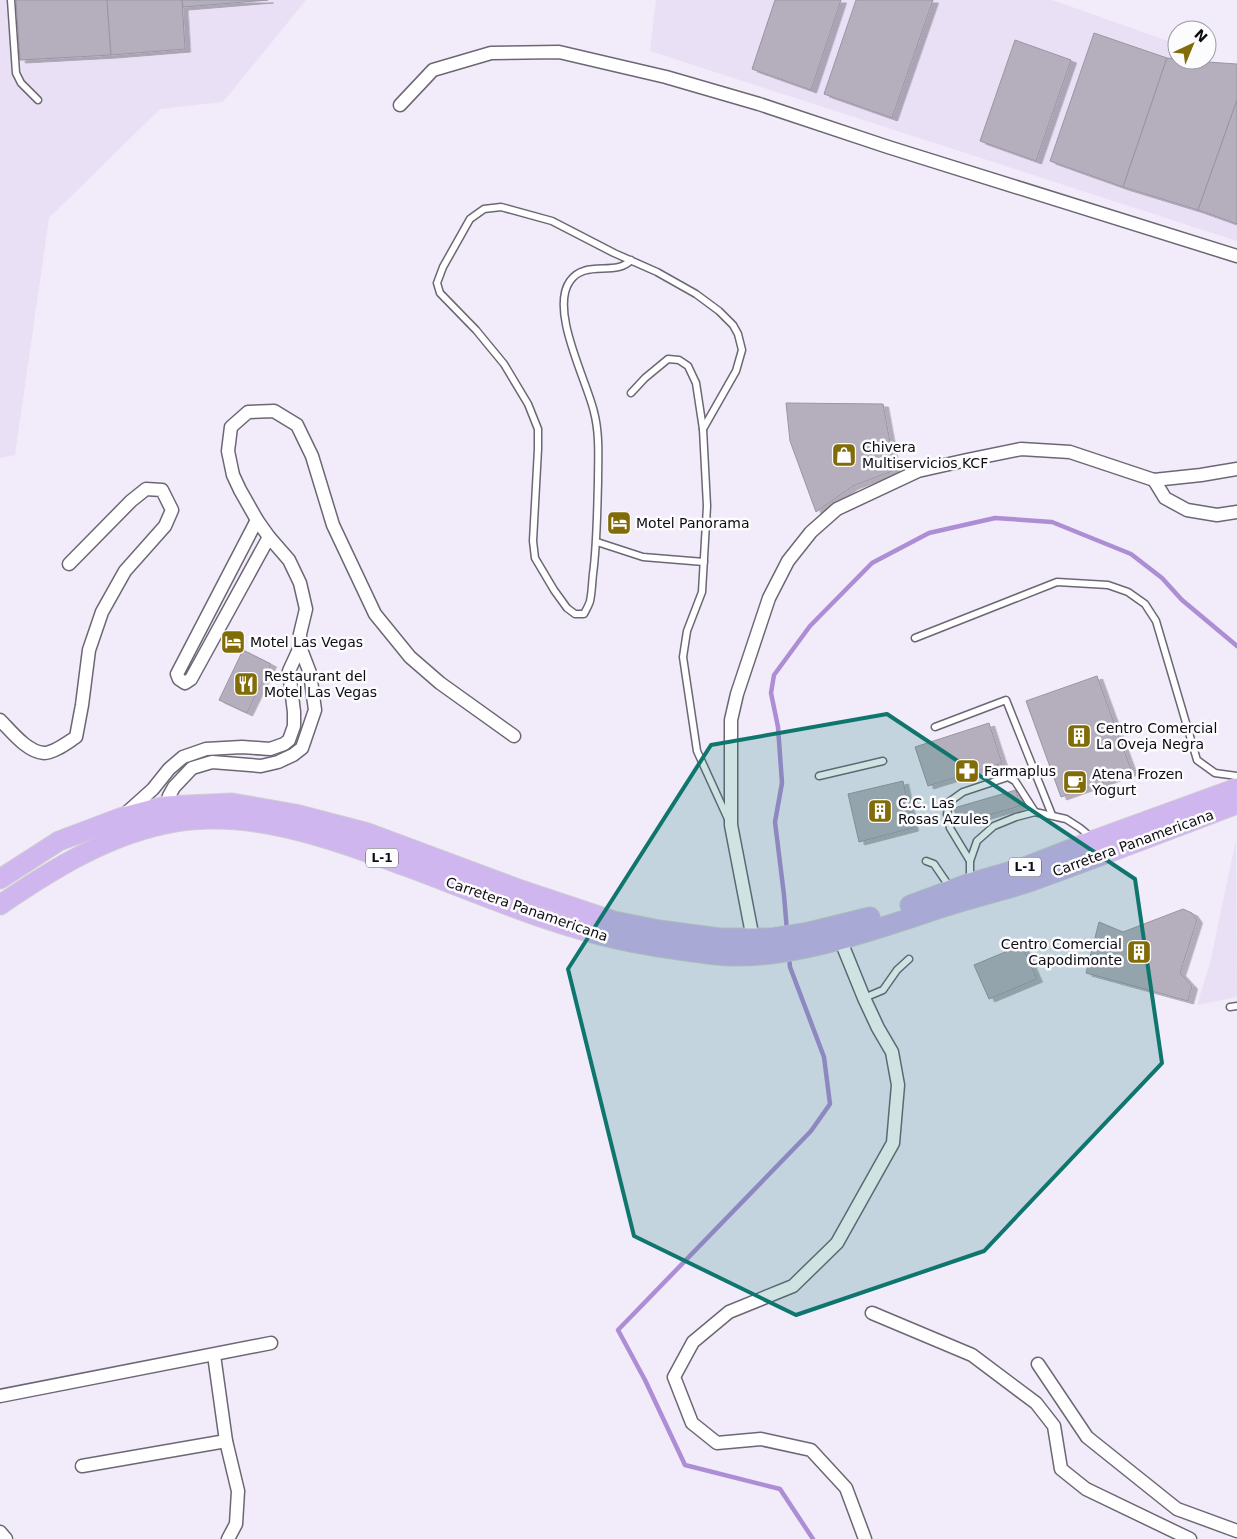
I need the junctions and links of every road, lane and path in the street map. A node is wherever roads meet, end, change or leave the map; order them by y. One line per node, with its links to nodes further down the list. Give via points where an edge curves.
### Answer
1 (11, 0): 2 (lane, via 16,73 20,83)
2 (38, 100)
3 (400, 105): 4 (street, via 433,70 491,53 559,52 666,77 759,104)
4 (1237, 256)
5 (631, 260): 7 (lane, via 696,294 719,311 738,334 742,350 736,371); 13 (lane, via 621,267 579,272 569,282 565,295 564,317 573,354 594,411 599,441); 13 (lane, via 552,221 501,207 484,209 470,219 437,282 440,293 504,364 528,404 538,429 535,558 554,590 575,614 584,614 590,602)
6 (631, 393): 7 (lane, via 660,364 668,359 679,360 688,366 696,383)
7 (703, 429): 14 (lane, via 707,506)
8 (1237, 469): 9 (street)
9 (1154, 480): 10 (street, via 1166,498 1187,510 1217,515); 30 (street, via 1070,452 1021,449 918,472 836,509 811,532 788,561 769,598 731,720)
10 (1237, 512)
11 (256, 520): 12 (street); 12 (street, via 177,674 179,679 184,682 191,679); 20 (street, via 233,475 228,451 231,427 248,412 274,411 296,425 312,456 334,525 375,614 410,656 440,683)
12 (269, 537): 17 (street, via 289,560 300,583 306,609)
13 (597, 542): 14 (lane, via 643,557)
14 (704, 562): 30 (lane, via 702,592 687,631 683,657 697,751)
15 (69, 564): 18 (street, via 146,489 162,490 172,510 165,526 125,571 102,612 91,642 76,737 45,753 30,748)
16 (915, 638): 23 (lane, via 1057,582 1108,585 1128,592 1146,604 1156,621 1198,760 1215,773)
17 (300, 648): 26 (street, via 310,673 315,710 302,748 278,762 261,766 212,762 192,768 174,787); 29 (street, via 289,671 294,712 290,740 270,749 206,749 183,757)
18 (0, 720)
19 (934, 727): 28 (lane, via 1006,700)
20 (514, 736)
21 (884, 761): 22 (lane)
22 (819, 776)
23 (1237, 776)
24 (1237, 788): 31 (main road, Carretera Panamericana / L-1)
25 (1237, 804): 31 (main road, Carretera Panamericana / L-1)
26 (166, 806): 29 (main road, Carretera Panamericana / L-1); 40 (main road, Carretera Panamericana / L-1, via 232,803 295,814 368,833 614,921)
27 (1035, 812): 28 (lane); 33 (lane, via 994,826 977,841); 33 (lane, via 1015,781 1008,777 963,792 949,802 950,828)
28 (1052, 815): 31 (lane, via 1066,819)
29 (120, 818): 34 (main road, Carretera Panamericana / L-1, via 59,841)
30 (731, 825): 40 (street)
31 (1101, 846): 36 (main road, Carretera Panamericana / L-1, via 1025,884)
32 (926, 861): 35 (lane, via 934,864)
33 (970, 861): 36 (lane)
34 (0, 878)
35 (952, 890): 36 (main road, Carretera Panamericana / L-1); 38 (main road, Carretera Panamericana / L-1)
36 (972, 890): 39 (main road, Carretera Panamericana / L-1, via 882,927)
37 (0, 905): 40 (main road, Carretera Panamericana / L-1, via 41,877 129,834 177,822 217,819 295,830 569,926 621,940 728,956 751,956)
38 (811, 939): 39 (main road, Carretera Panamericana / L-1); 40 (main road, Carretera Panamericana / L-1)
39 (840, 939): 42 (street)
40 (766, 943)
41 (909, 959): 42 (lane, via 883,990)
42 (864, 998): 56 (street, via 892,1052 898,1085 893,1143 837,1244 794,1286 729,1312 693,1342 674,1378 692,1423 718,1443 761,1439 812,1450 846,1488)
43 (1237, 1006): 44 (lane)
44 (1230, 1007)
45 (872, 1313): 57 (street, via 972,1355 1036,1402 1054,1426 1061,1469 1086,1489)
46 (271, 1343): 47 (street)
47 (214, 1355): 49 (street); 50 (street)
48 (1038, 1364): 52 (street, via 1087,1437 1177,1509)
49 (0, 1396)
50 (226, 1442): 51 (street); 55 (street, via 238,1491 236,1524)
51 (82, 1466)
52 (1237, 1531)
53 (0, 1532): 54 (street)
54 (6, 1539)
55 (228, 1539)
56 (865, 1539)
57 (1190, 1539)

